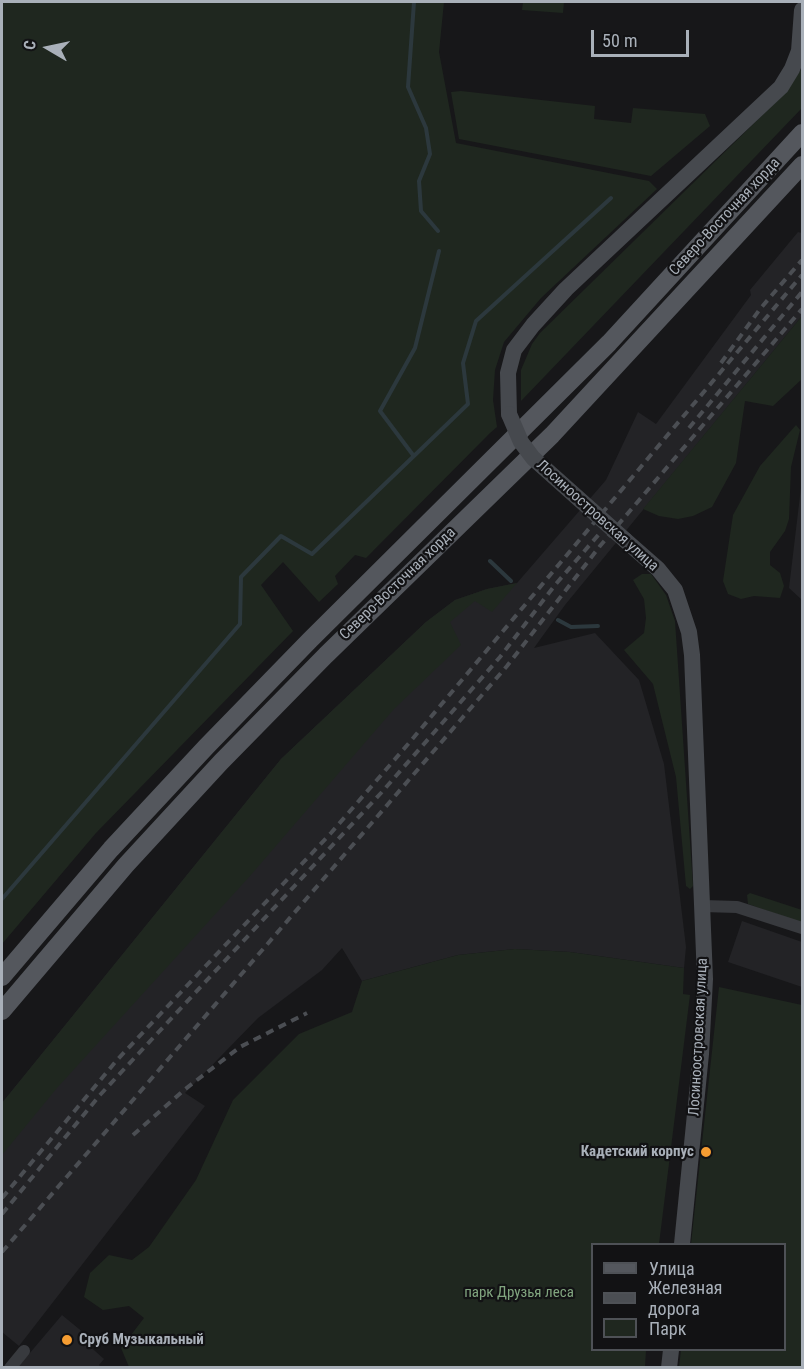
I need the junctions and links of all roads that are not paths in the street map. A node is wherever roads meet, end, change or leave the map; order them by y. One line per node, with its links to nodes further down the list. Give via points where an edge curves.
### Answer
1 (802, 10): 4 (street, Лосиноостровская улица, bridge, via 799,51 780,87 566,289 514,350 508,373 509,414 533,459 658,569 675,590 689,632)
2 (802, 132): 6 (main road, Северо-Восточная хорда, via 600,351 206,747 111,849)
3 (802, 165): 7 (main road, Северо-Восточная хорда, via 552,435 221,762 126,865)
4 (703, 906): 5 (street, via 737,907); 8 (street, Лосиноостровская улица, via 701,1054)
5 (802, 928)
6 (2, 977)
7 (2, 1011)
8 (681, 1243)
9 (24, 1351): 11 (street)
10 (671, 1351): 12 (street)
11 (10, 1368)
12 (669, 1368)

